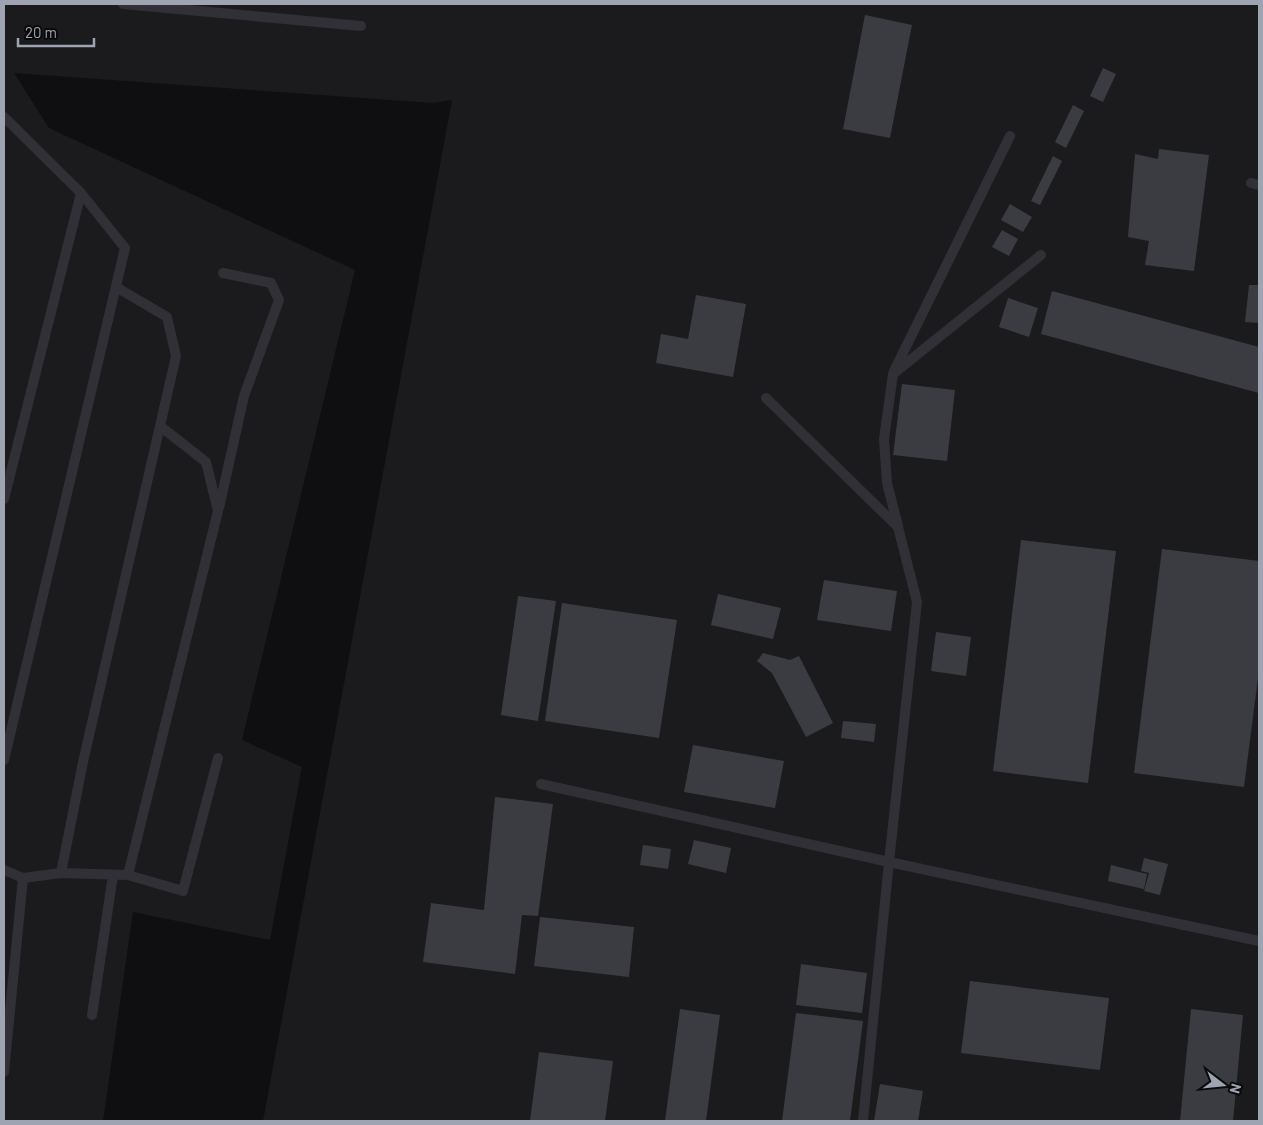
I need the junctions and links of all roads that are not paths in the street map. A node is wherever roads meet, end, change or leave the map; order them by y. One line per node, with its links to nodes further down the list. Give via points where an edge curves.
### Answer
1 (123, 4): 2 (lane)
2 (361, 26)
3 (4, 116): 5 (lane)
4 (1010, 136): 9 (lane)
5 (81, 193): 8 (lane, via 125,248); 12 (lane)
6 (1041, 255): 9 (lane)
7 (223, 273): 13 (lane, via 271,283 279,300 244,396)
8 (116, 287): 11 (lane, via 168,317 176,356); 16 (lane)
9 (893, 374): 14 (lane, via 884,440 887,483)
10 (766, 398): 14 (lane)
11 (160, 426): 13 (lane, via 206,462); 20 (lane, via 83,762)
12 (4, 499)
13 (218, 511): 22 (lane)
14 (898, 526): 18 (lane, via 917,602)
15 (218, 758): 22 (lane, via 183,891)
16 (4, 760)
17 (542, 784): 18 (lane)
18 (889, 862): 24 (lane); 27 (lane)
19 (4, 870): 23 (lane)
20 (61, 873): 21 (lane); 23 (lane)
21 (113, 875): 22 (lane); 25 (lane)
22 (128, 875)
23 (23, 878): 26 (lane)
24 (1259, 941)
25 (92, 1015)
26 (4, 1072)
27 (863, 1121)

